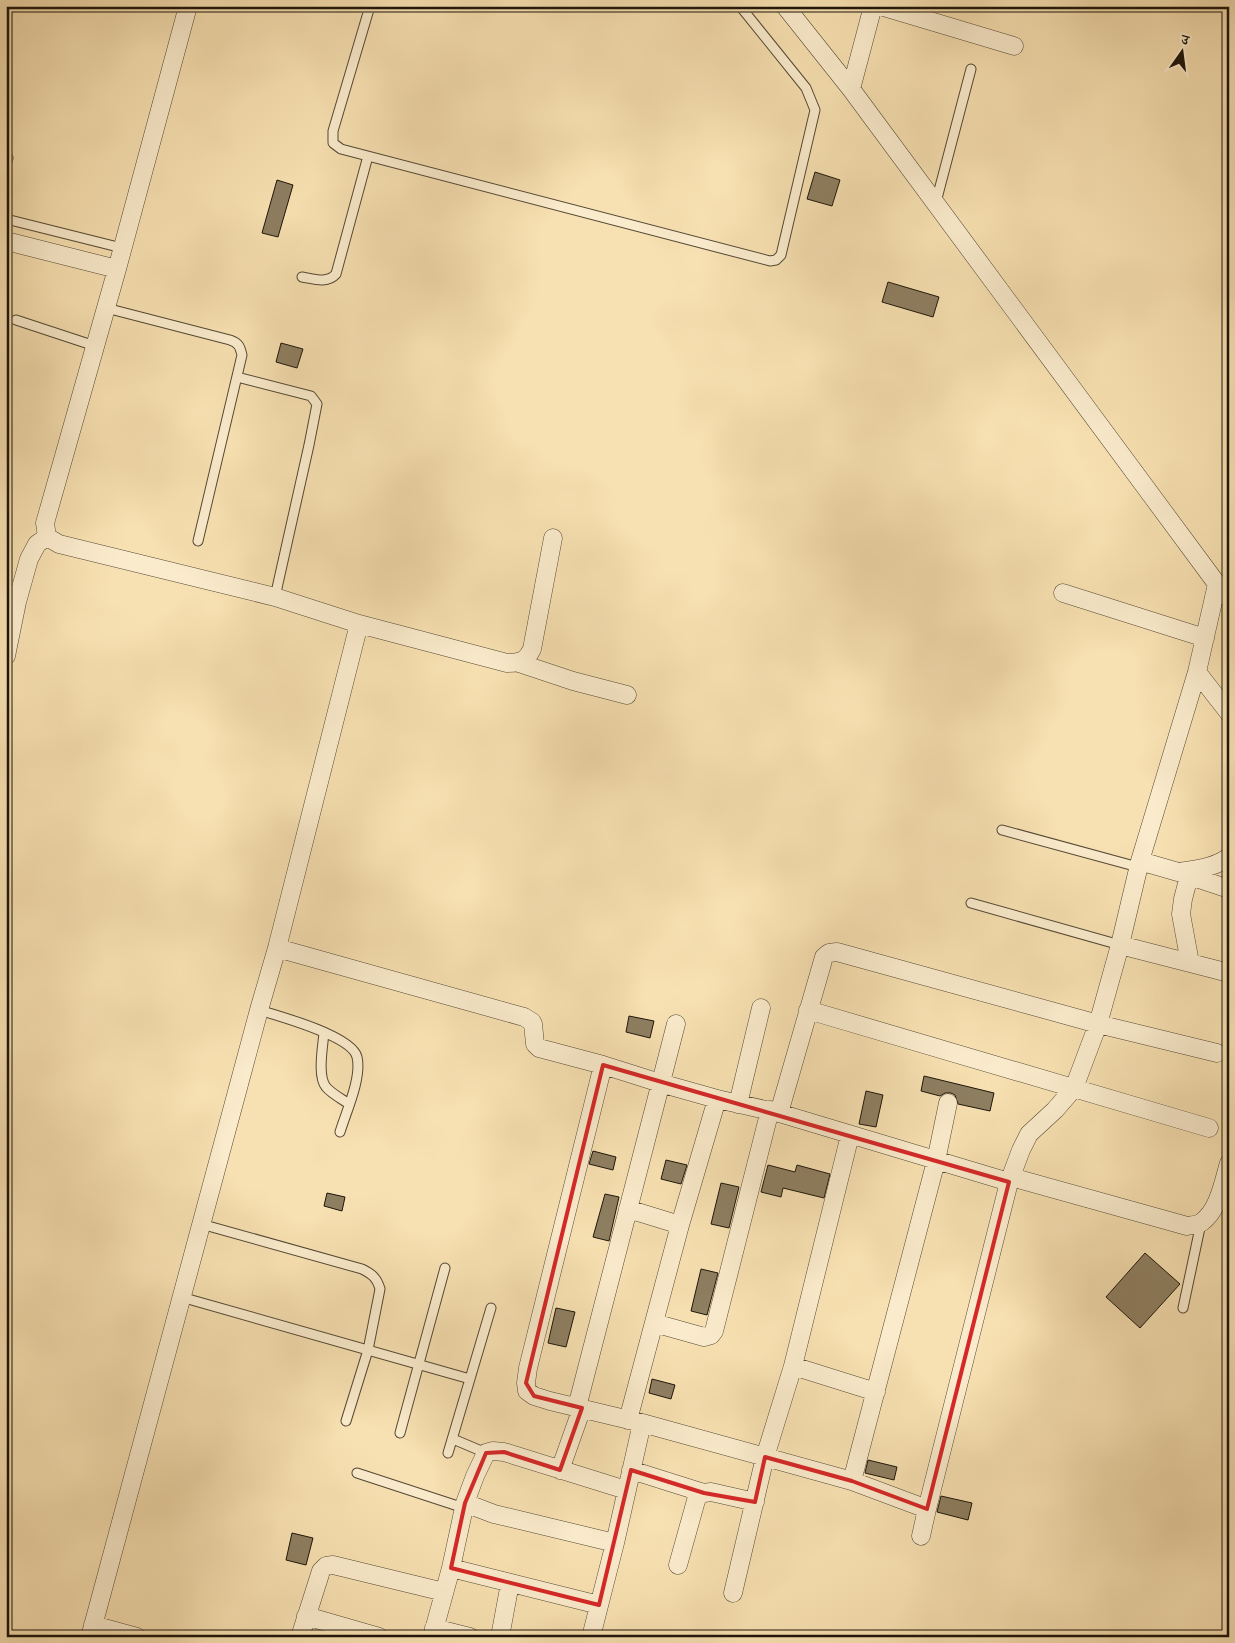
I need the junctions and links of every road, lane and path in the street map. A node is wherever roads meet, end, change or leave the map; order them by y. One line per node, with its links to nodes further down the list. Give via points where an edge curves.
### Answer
1 (188, 6): 16 (street)
2 (370, 6): 11 (lane, via 332,137 333,143 341,150)
3 (740, 6): 11 (lane, via 806,88 815,110 781,255 776,260 770,262)
4 (784, 6): 9 (street)
5 (873, 6): 9 (street)
6 (880, 6): 7 (street)
7 (1014, 46)
8 (971, 69): 13 (lane)
9 (851, 89): 13 (street)
10 (6, 153): 12 (lane)
11 (368, 156): 18 (lane, via 336,274 323,280)
12 (6, 165)
13 (936, 202): 26 (street)
14 (6, 219): 16 (lane)
15 (6, 241): 17 (street)
16 (122, 248): 17 (street)
17 (117, 268): 19 (street)
18 (302, 277)
19 (106, 308): 21 (street); 22 (lane, via 236,342 242,356)
20 (16, 320): 21 (lane)
21 (95, 346): 23 (street, via 45,523)
22 (237, 377): 25 (lane); 28 (lane, via 311,396 317,404)
23 (47, 537): 28 (street, via 59,544); 32 (street, via 37,544 28,559)
24 (553, 538): 33 (street, via 532,649)
25 (198, 541)
26 (1217, 584): 29 (street); 31 (street)
27 (1063, 593): 31 (street)
28 (275, 597): 30 (street)
29 (1229, 598)
30 (359, 624): 33 (street, via 507,664); 44 (street)
31 (1205, 638): 34 (street)
32 (6, 656)
33 (519, 663): 35 (street)
34 (1197, 672): 36 (street); 39 (street)
35 (627, 695)
36 (1229, 713)
37 (1002, 830): 39 (lane)
38 (1229, 857): 40 (street, via 1221,863)
39 (1139, 864): 40 (street); 43 (street)
40 (1184, 874): 41 (street); 45 (street, via 1181,914)
41 (1229, 889)
42 (971, 903): 43 (lane)
43 (1120, 945): 45 (street); 51 (street)
44 (277, 948): 48 (street); 54 (street, via 524,1017 533,1024 535,1044 539,1048)
45 (1190, 963): 46 (street)
46 (1229, 973)
47 (761, 1008): 60 (street)
48 (258, 1010): 52 (lane); 70 (street)
49 (808, 1010): 51 (street, via 824,957 837,952); 56 (street); 61 (street)
50 (676, 1024): 55 (street)
51 (1098, 1024): 53 (street); 56 (street)
52 (324, 1032): 59 (lane, via 321,1064 324,1085); 59 (lane, via 349,1045 357,1056 358,1073)
53 (1217, 1053)
54 (603, 1065): 55 (street); 82 (street, via 526,1383 527,1391 534,1396)
55 (660, 1083): 57 (street); 68 (street)
56 (1074, 1088): 62 (street); 67 (street, via 1029,1134)
57 (717, 1099): 60 (street); 71 (street)
58 (948, 1103): 65 (street)
59 (349, 1104): 63 (lane)
60 (738, 1104): 61 (street)
61 (774, 1112): 64 (street); 76 (street, via 714,1331 704,1337)
62 (1209, 1128)
63 (340, 1132)
64 (850, 1135): 65 (street); 79 (street)
65 (936, 1161): 67 (street); 81 (street)
66 (1229, 1163): 69 (street, via 1212,1212)
67 (1010, 1179): 69 (street, via 1187,1226); 98 (street)
68 (628, 1209): 71 (street); 82 (street)
69 (1201, 1223): 75 (lane)
70 (201, 1224): 73 (street); 77 (lane, via 371,1273 378,1280 380,1289)
71 (680, 1225): 76 (street)
72 (445, 1268): 78 (lane)
73 (181, 1297): 77 (lane); 108 (street)
74 (491, 1308): 80 (lane)
75 (1183, 1308)
76 (654, 1323): 84 (street)
77 (368, 1350): 78 (lane); 83 (lane)
78 (419, 1365): 80 (lane); 85 (lane)
79 (793, 1366): 81 (street); 89 (street)
80 (470, 1379): 86 (lane)
81 (876, 1392): 93 (street)
82 (580, 1407): 84 (street); 90 (street)
83 (346, 1421)
84 (635, 1422): 89 (street); 91 (street)
85 (400, 1433)
86 (453, 1438): 87 (lane); 88 (lane)
87 (448, 1453)
88 (486, 1453): 90 (street, via 504,1452); 97 (street)
89 (765, 1457): 93 (street); 96 (street)
90 (560, 1470): 94 (street)
91 (631, 1470): 94 (street); 95 (street)
92 (357, 1473): 97 (lane)
93 (852, 1482): 98 (street)
94 (626, 1490): 100 (street)
95 (704, 1492): 96 (street); 101 (street, via 698,1497)
96 (755, 1502): 105 (street)
97 (464, 1506): 100 (street); 102 (street)
98 (927, 1509): 99 (street)
99 (921, 1536)
100 (615, 1543): 106 (street)
101 (678, 1565)
102 (451, 1568): 103 (street); 104 (street)
103 (510, 1583): 106 (street); 114 (street)
104 (444, 1592): 107 (street, via 333,1564 321,1571); 109 (street)
105 (733, 1593)
106 (599, 1605): 115 (street)
107 (306, 1616): 111 (street); 112 (street)
108 (92, 1631): 110 (street)
109 (433, 1632): 113 (street)
110 (137, 1637)
111 (300, 1637)
112 (379, 1637)
113 (470, 1637)
114 (500, 1637)
115 (591, 1637)

